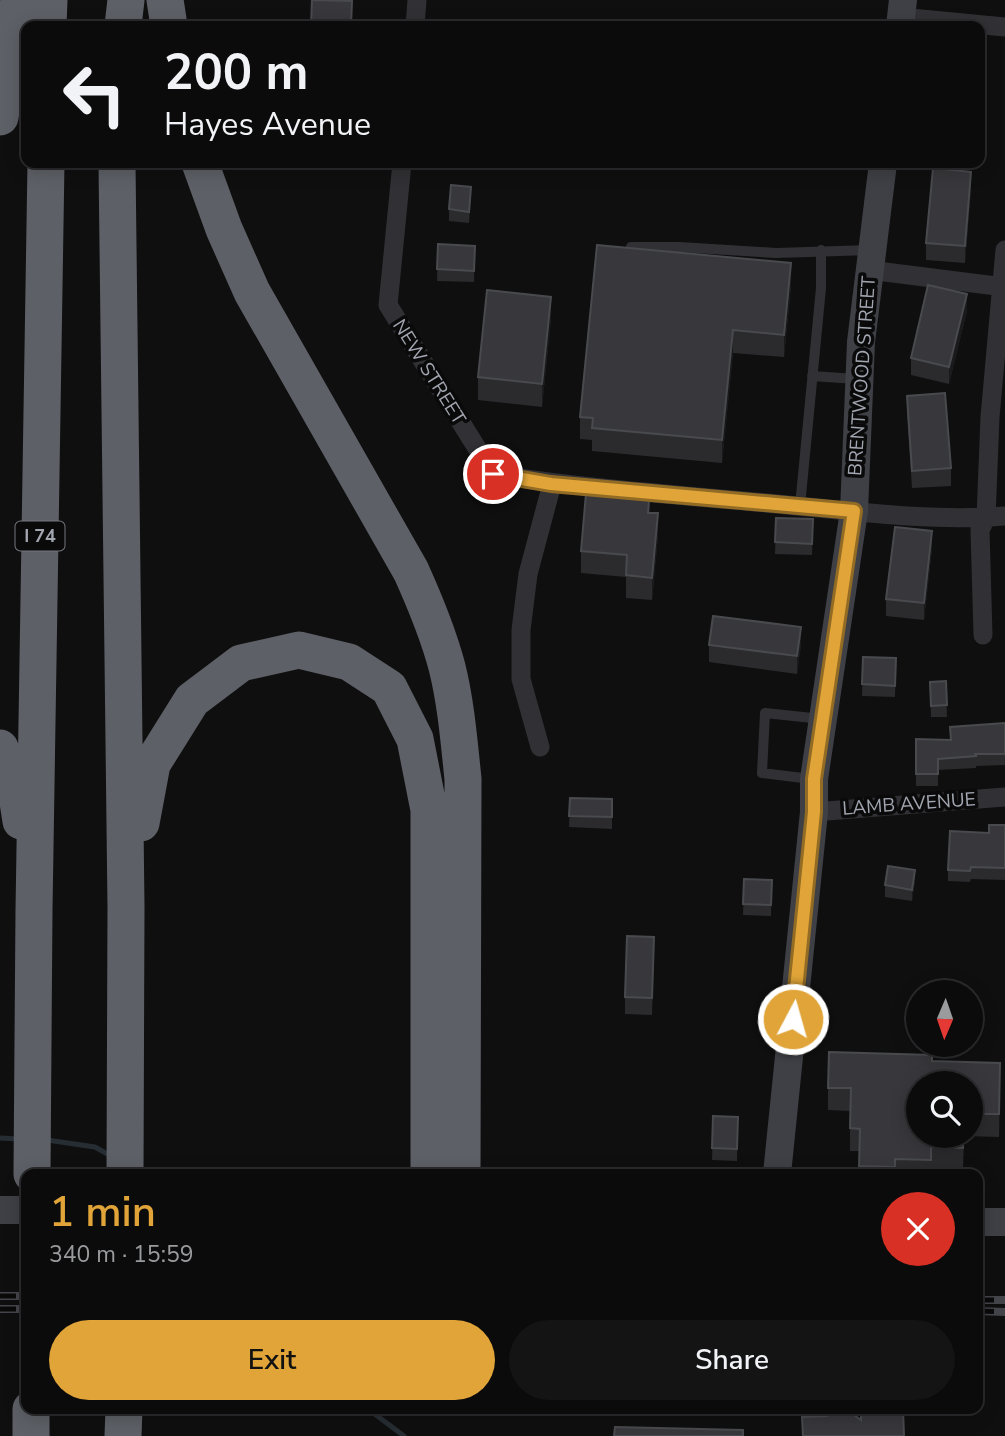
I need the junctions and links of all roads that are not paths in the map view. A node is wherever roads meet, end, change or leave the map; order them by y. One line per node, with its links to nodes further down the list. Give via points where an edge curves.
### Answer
1 (19, 0): 14 (highway)
2 (49, 0): 7 (highway)
3 (126, 0): 8 (highway)
4 (165, 0): 9 (highway)
5 (417, 0): 10 (street)
6 (902, 14): 11 (street)
7 (48, 21)
8 (124, 21)
9 (168, 21)
10 (415, 21)
11 (957, 21)
12 (985, 24): 13 (street)
13 (1005, 27)
14 (0, 117)
15 (46, 168): 39 (highway, I 74)
16 (117, 168): 38 (highway)
17 (202, 168): 43 (highway, via 252,292 411,571 447,668 463,779)
18 (401, 168): 27 (street, NEW STREET, via 388,305 493,474)
19 (882, 168): 23 (main road, BRENTWOOD STREET)
20 (821, 250): 22 (lane, via 776,253 631,247); 23 (lane); 25 (lane)
21 (1005, 250): 24 (street)
22 (629, 260)
23 (870, 260): 24 (street); 26 (main road, BRENTWOOD STREET)
24 (1004, 287): 30 (street, via 990,417)
25 (812, 376): 26 (lane); 28 (lane)
26 (860, 379): 29 (main road, BRENTWOOD STREET)
27 (551, 484): 28 (street, NEW STREET); 33 (street, via 528,574 521,631 521,679)
28 (800, 506): 29 (street, NEW STREET)
29 (854, 511): 30 (street, NEW STREET); 32 (main road, BRENTWOOD STREET)
30 (996, 517): 31 (street, via 980,530)
31 (983, 635)
32 (823, 719): 35 (main road, BRENTWOOD STREET); 35 (lane, via 765,713 762,773)
33 (540, 747)
34 (0, 748): 39 (highway, via 15,783)
35 (814, 779): 37 (main road, BRENTWOOD STREET)
36 (1005, 797): 37 (street, LAMB AVENUE)
37 (814, 812): 44 (main road, BRENTWOOD STREET)
38 (126, 907): 41 (highway); 42 (highway, via 152,764 192,700 241,663 299,650 349,662 388,688 415,739 429,810)
39 (34, 910): 40 (highway, I 74)
40 (33, 1169)
41 (125, 1169)
42 (429, 1169)
43 (462, 1169)
44 (778, 1169)
45 (0, 1210): 46 (main road)
46 (21, 1210)
47 (983, 1222): 48 (main road)
48 (1005, 1222)
49 (31, 1414): 51 (highway)
50 (124, 1414): 52 (highway)
51 (31, 1436)
52 (123, 1436)

